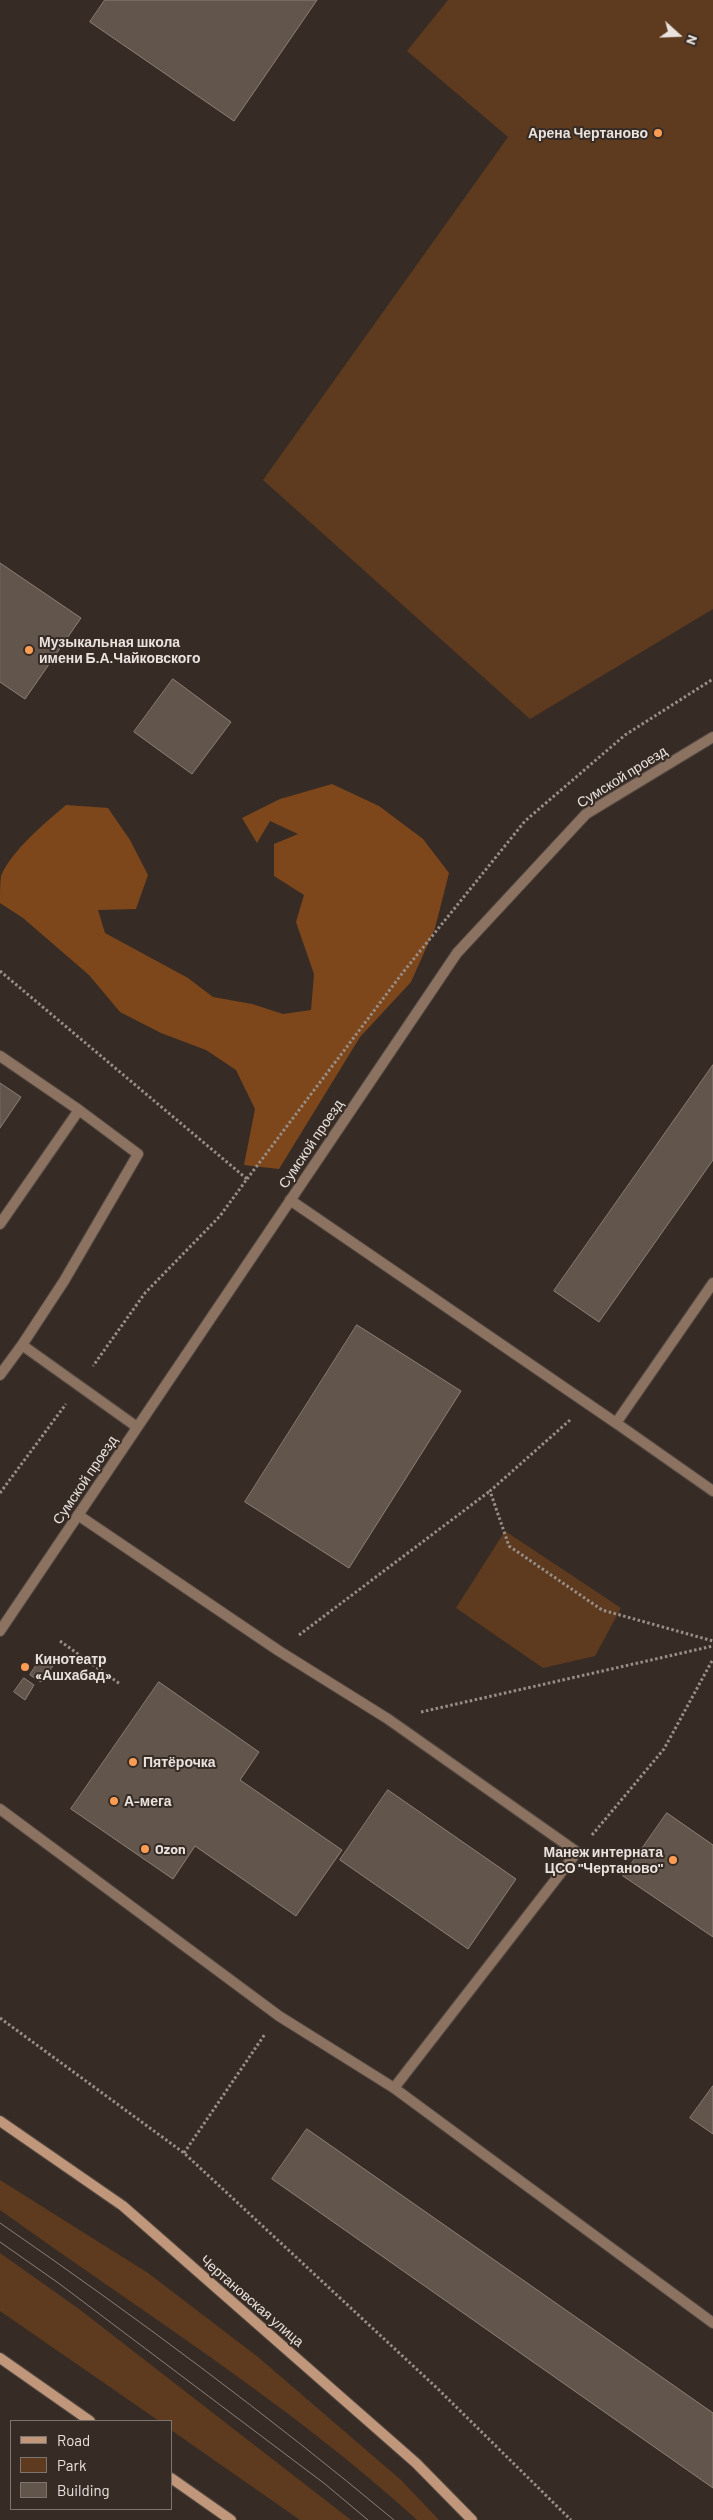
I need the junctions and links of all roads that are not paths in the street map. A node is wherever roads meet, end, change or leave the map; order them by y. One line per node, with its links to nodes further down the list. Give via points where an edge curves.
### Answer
1 (713, 737): 4 (street, Сумской проезд, via 586,814 458,953)
2 (0, 1056): 3 (street)
3 (79, 1110): 5 (street); 7 (street, via 138,1154 64,1281)
4 (290, 1200): 9 (street); 10 (street, Сумской проезд)
5 (0, 1224)
6 (713, 1284): 9 (street)
7 (22, 1345): 8 (street); 10 (street)
8 (0, 1374)
9 (616, 1423): 11 (street)
10 (137, 1427): 12 (street, Сумской проезд)
11 (713, 1490)
12 (78, 1515): 13 (street, Сумской проезд); 15 (street, via 279,1651 388,1719 577,1852)
13 (0, 1631)
14 (0, 1809): 15 (street, via 279,2016)
15 (394, 2088): 17 (street)
16 (0, 2121): 22 (main road, Чертановская улица, via 123,2206 416,2463)
17 (713, 2323)
18 (0, 2358): 19 (main road)
19 (89, 2420)
20 (172, 2479): 21 (main road)
21 (231, 2520)
22 (472, 2520)

